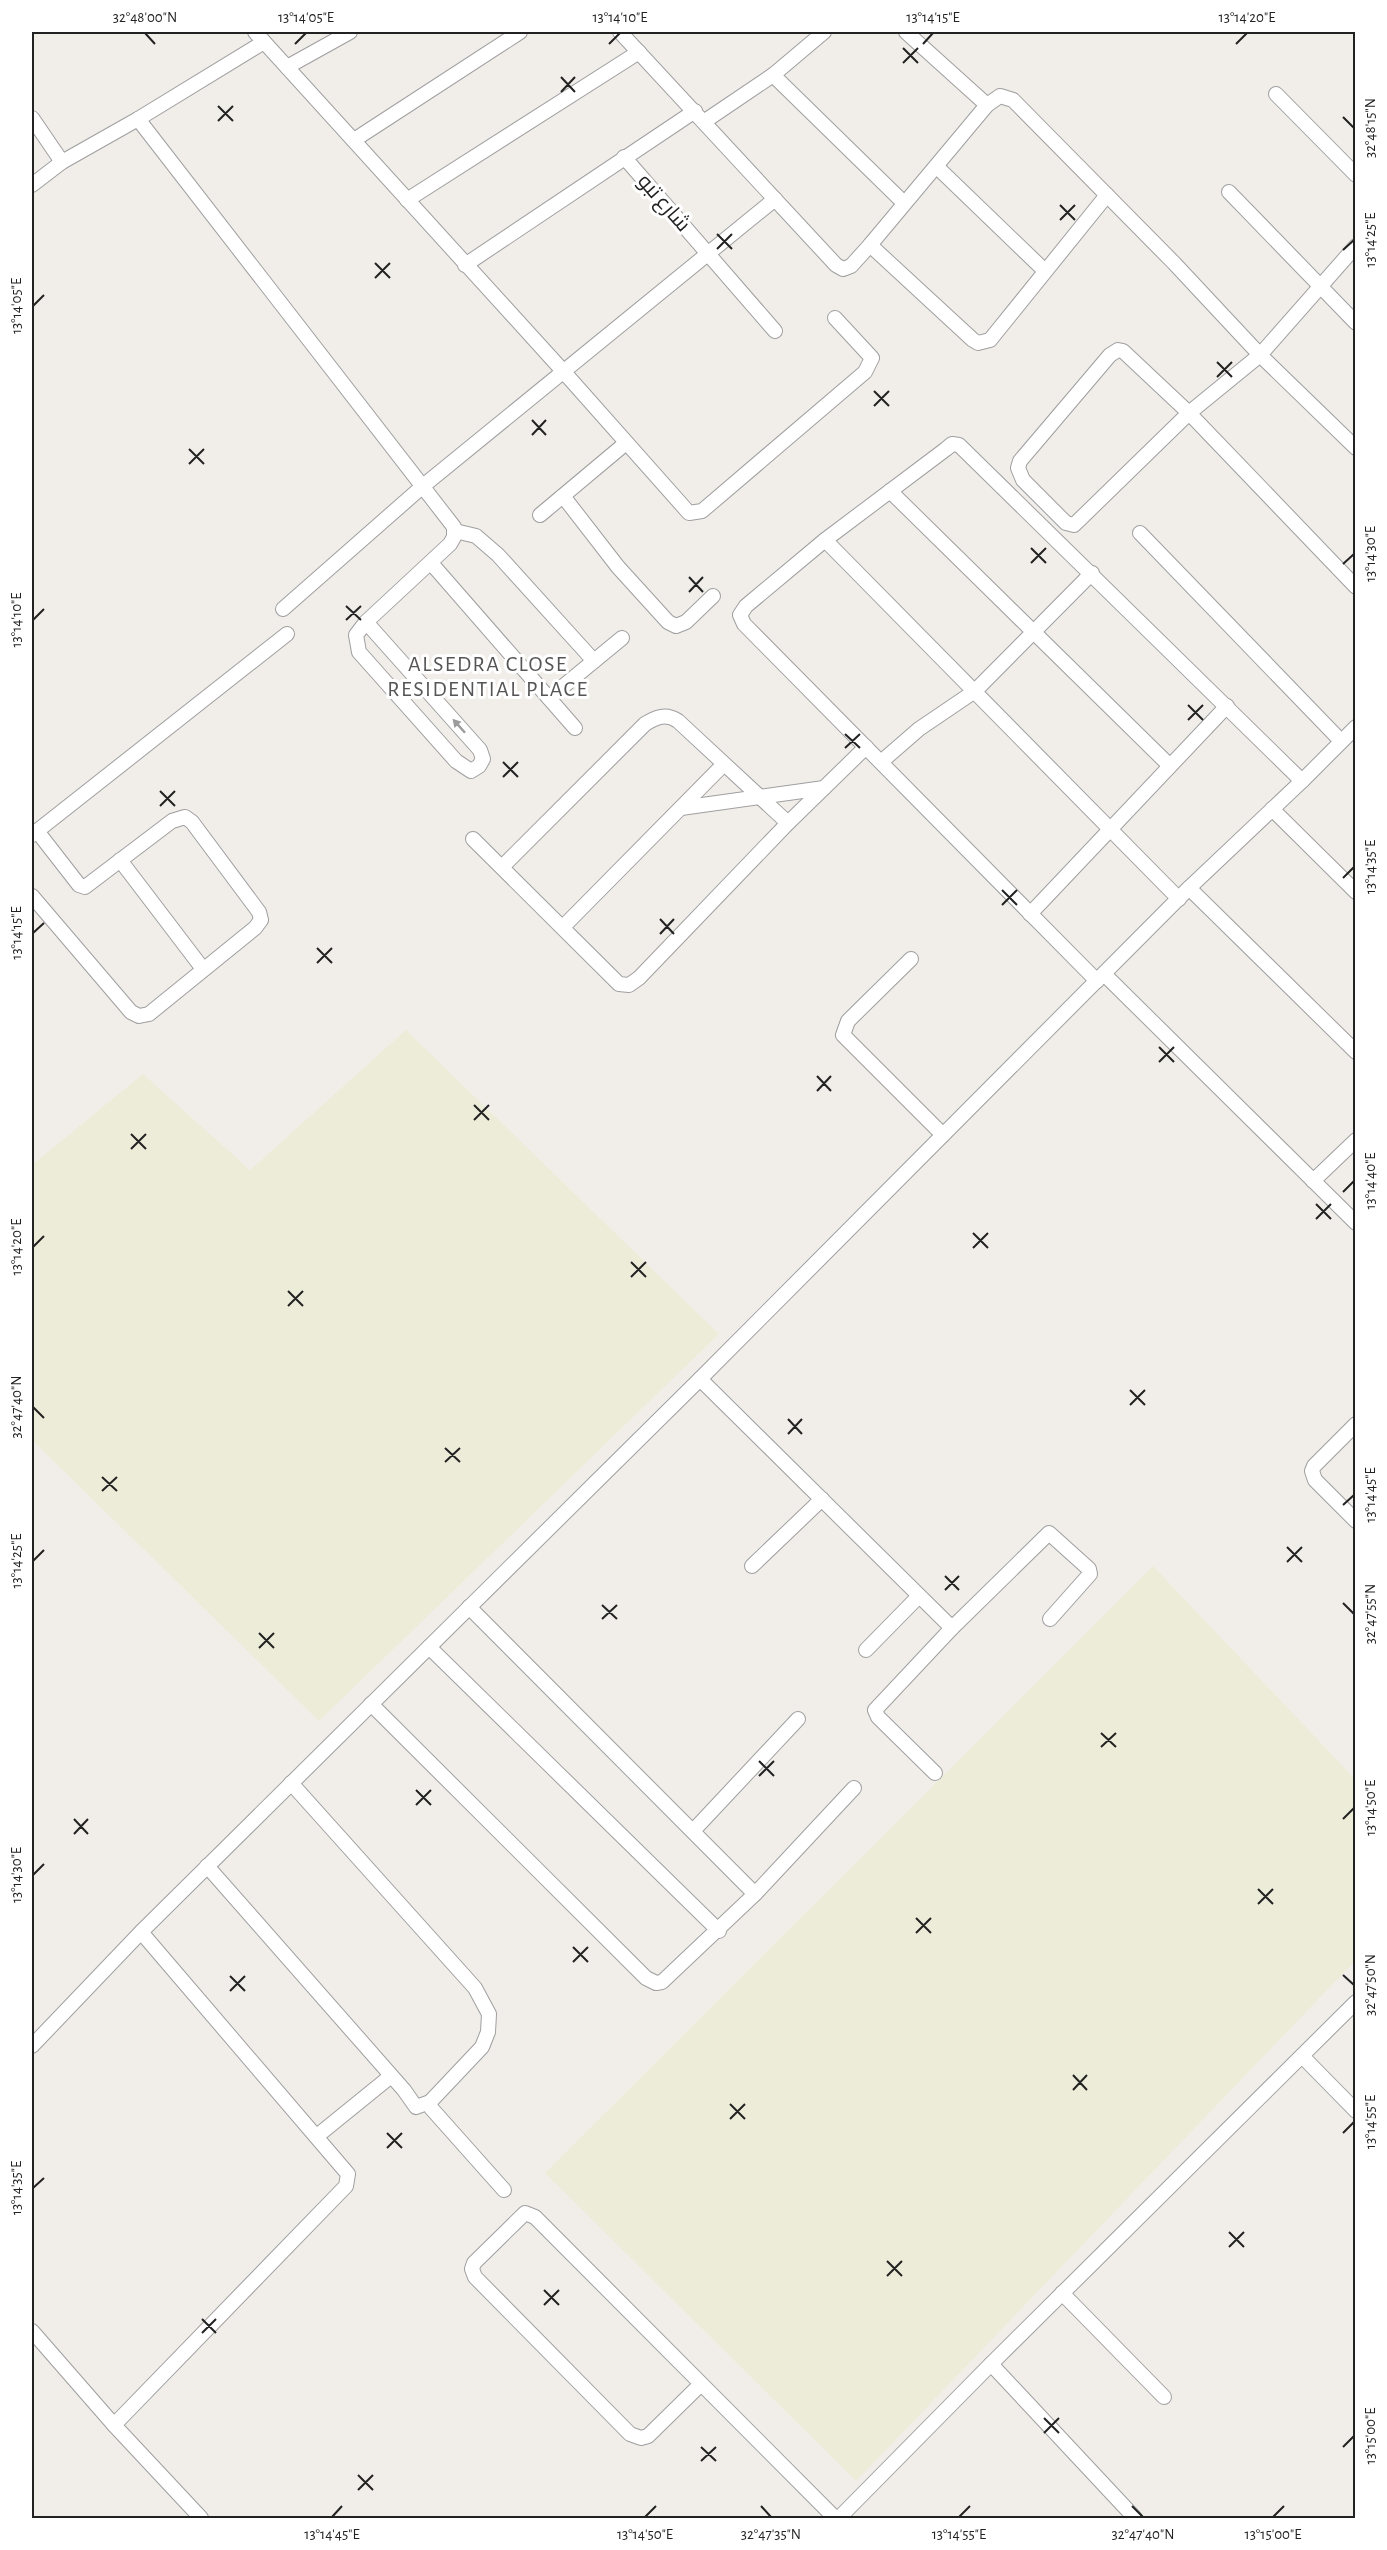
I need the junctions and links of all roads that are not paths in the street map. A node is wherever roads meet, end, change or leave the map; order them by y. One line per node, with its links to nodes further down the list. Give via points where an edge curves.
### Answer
1 (350, 32): 8 (street)
2 (520, 32): 15 (street)
3 (620, 32): 7 (street)
4 (824, 32): 9 (street)
5 (906, 32): 11 (street)
6 (260, 37): 8 (street); 14 (street)
7 (639, 52): 12 (street); 24 (street)
8 (288, 67): 15 (street)
9 (773, 75): 12 (street); 25 (street)
10 (1276, 94): 19 (street)
11 (987, 105): 18 (street); 22 (street, via 1000,96 1013,100)
12 (700, 116): 16 (street); 23 (street)
13 (32, 118): 17 (street)
14 (138, 119): 17 (street); 40 (street)
15 (354, 140): 24 (street)
16 (624, 157): 28 (street, شارع تبو); 29 (street)
17 (62, 162): 20 (street)
18 (937, 167): 25 (street); 30 (street)
19 (1356, 175)
20 (32, 185)
21 (1229, 192): 31 (street)
22 (1107, 195): 30 (street); 35 (street)
23 (775, 199): 26 (street, via 843,269 851,266); 28 (street)
24 (407, 200): 29 (street)
25 (904, 203): 26 (street)
26 (870, 245): 30 (street, via 978,343 990,340)
27 (1356, 246): 31 (street)
28 (707, 252): 34 (street, شارع تبو); 36 (street)
29 (465, 265): 36 (street)
30 (1045, 271)
31 (1319, 287): 33 (street); 35 (street)
32 (835, 318): 38 (street, via 872,358 871,364 702,511 695,514 684,510)
33 (1356, 323)
34 (775, 331)
35 (1260, 355): 37 (street); 39 (street)
36 (563, 371): 38 (street); 40 (street)
37 (1190, 412): 37 (street, via 1074,525 1066,524 1019,475 1020,461 1113,351 1123,351); 49 (street)
38 (626, 443): 42 (street)
39 (1356, 448)
40 (423, 486): 44 (street); 51 (street)
41 (890, 491): 46 (street); 48 (street, via 952,444 959,445); 53 (street)
42 (563, 496): 43 (street); 50 (street, via 618,567 668,622 676,626 687,622)
43 (540, 516)
44 (455, 531): 47 (street, via 450,544); 56 (street, via 476,536 498,555)
45 (1140, 533): 62 (street)
46 (825, 540): 57 (street); 63 (street, via 740,615 744,624)
47 (430, 563): 52 (street); 58 (street)
48 (1092, 573): 53 (street); 59 (street)
49 (1356, 587)
50 (713, 596)
51 (283, 609)
52 (366, 622): 52 (street, one-way to 52, via 356,635 359,652 456,761 471,771 479,766 483,759 480,750)
53 (1035, 631): 57 (street); 66 (street)
54 (287, 634): 74 (street)
55 (622, 638): 56 (street)
56 (594, 661): 58 (street)
57 (975, 691): 64 (street); 73 (street)
58 (549, 698): 61 (street)
59 (1227, 706): 66 (street); 67 (street)
60 (1356, 727): 62 (street)
61 (575, 728)
62 (1341, 741): 67 (street)
63 (866, 747): 64 (street); 68 (street)
64 (881, 762): 81 (street)
65 (723, 765): 69 (street); 70 (street); 77 (street, via 673,718 653,719)
66 (1169, 765): 73 (street)
67 (1302, 781): 71 (street)
68 (824, 788): 69 (street); 72 (street)
69 (759, 797): 70 (street); 72 (street)
70 (681, 808): 82 (street)
71 (1272, 809): 78 (street); 79 (street)
72 (788, 823): 82 (street, via 629,985 619,984)
73 (1110, 827): 79 (street); 81 (street)
74 (34, 833): 76 (street, via 80,886 87,886)
75 (473, 839): 77 (street)
76 (120, 860): 84 (street); 84 (street, via 172,821 182,817 192,822 261,920)
77 (502, 867): 82 (street)
78 (1356, 892)
79 (1184, 894): 85 (street); 86 (street)
80 (32, 896): 84 (street, via 135,1015 149,1014)
81 (1030, 914): 85 (street)
82 (563, 927)
83 (911, 959): 87 (street, via 848,1021 843,1035)
84 (203, 969)
85 (1100, 978): 87 (street); 89 (street)
86 (1356, 1052)
87 (943, 1135): 91 (street)
88 (1356, 1140): 89 (street)
89 (1312, 1182): 90 (street)
90 (1356, 1223)
91 (700, 1379): 93 (street); 97 (street)
92 (1356, 1424): 94 (street, via 1312,1471 1315,1480)
93 (822, 1499): 95 (street); 96 (street)
94 (1356, 1521)
95 (752, 1566)
96 (919, 1596): 99 (street); 101 (street)
97 (470, 1607): 100 (street); 107 (street)
98 (1050, 1619): 99 (street, via 1090,1572 1049,1533)
99 (952, 1628): 104 (street, via 875,1710)
100 (429, 1647): 102 (street); 110 (street)
101 (866, 1650)
102 (371, 1704): 105 (street); 110 (street, via 646,1978 662,1982)
103 (798, 1719): 107 (street)
104 (935, 1773)
105 (291, 1783): 108 (street); 116 (street, via 475,1988 489,2014 482,2047)
106 (854, 1788): 109 (street)
107 (693, 1831): 109 (street)
108 (207, 1866): 111 (street); 115 (street)
109 (755, 1894): 110 (street)
110 (718, 1931)
111 (141, 1932): 113 (street); 118 (street)
112 (1356, 2002): 114 (street)
113 (32, 2046)
114 (1302, 2056): 117 (street); 120 (street)
115 (392, 2076): 116 (street, via 416,2107); 118 (street)
116 (430, 2102): 119 (street, via 431,2108)
117 (1356, 2111)
118 (316, 2136): 125 (street, via 348,2174 346,2186)
119 (504, 2190)
120 (1062, 2294): 122 (street); 124 (street)
121 (32, 2331): 125 (street)
122 (991, 2364): 127 (street); 128 (street)
123 (700, 2385): 123 (street, via 530,2213 525,2213 474,2263 475,2277 630,2434 648,2436); 127 (street)
124 (1164, 2397)
125 (114, 2425): 126 (street)
126 (201, 2518)
127 (837, 2518)
128 (1135, 2518)

